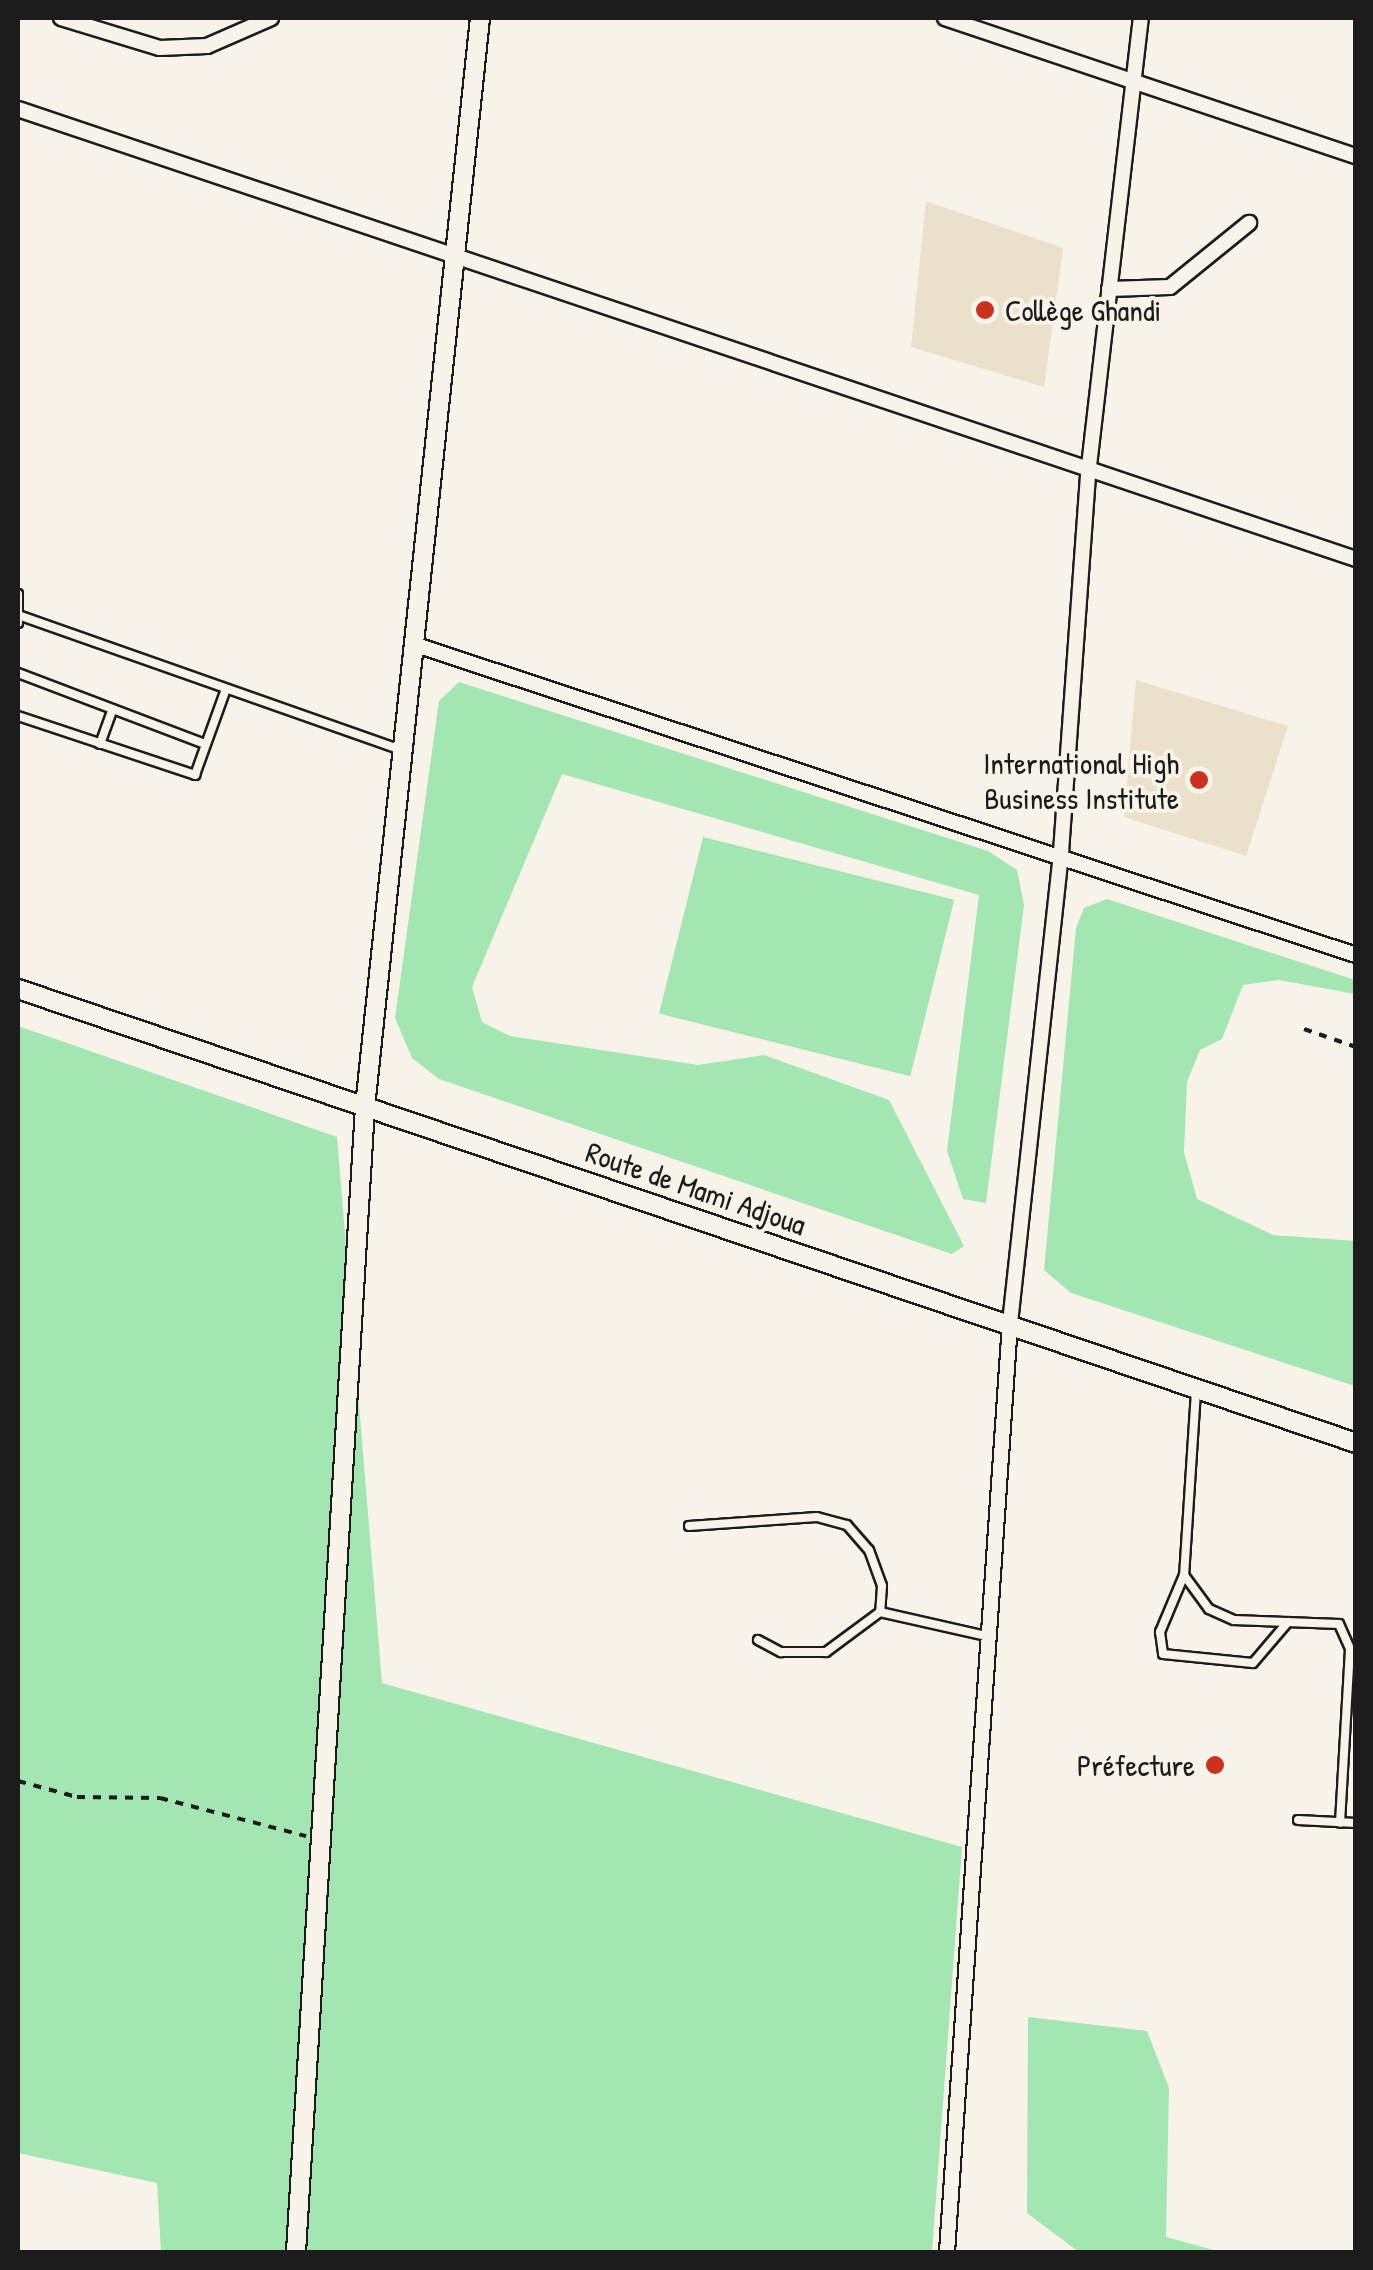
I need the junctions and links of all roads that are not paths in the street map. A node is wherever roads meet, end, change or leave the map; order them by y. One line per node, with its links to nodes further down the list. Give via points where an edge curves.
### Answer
1 (62, 18): 2 (street, via 160,48 207,46)
2 (271, 18)
3 (480, 18): 10 (street)
4 (945, 18): 6 (street)
5 (1142, 18): 6 (street)
6 (1132, 83): 8 (street); 11 (street)
7 (18, 110): 10 (street)
8 (1356, 156)
9 (1249, 223): 11 (street, via 1170,287)
10 (454, 258): 12 (street); 16 (street)
11 (1109, 289): 12 (street)
12 (1089, 466): 13 (street); 24 (street)
13 (1356, 558)
14 (18, 594): 15 (lane)
15 (20, 620): 18 (lane)
16 (413, 644): 23 (street); 24 (street)
17 (18, 673): 19 (lane)
18 (226, 689): 22 (lane); 23 (lane)
19 (114, 710): 21 (lane); 22 (lane)
20 (18, 716): 21 (lane)
21 (100, 744): 22 (lane, via 195,775)
22 (205, 744)
23 (399, 749): 27 (street)
24 (1061, 852): 25 (street); 28 (street)
25 (1356, 955)
26 (18, 989): 27 (street, Route de Mami Adjoua)
27 (365, 1106): 28 (street, Route de Mami Adjoua); 43 (street)
28 (1010, 1322): 29 (street, Route de Mami Adjoua); 35 (street)
29 (1196, 1389): 30 (street, Route de Mami Adjoua); 32 (lane)
30 (1356, 1443)
31 (689, 1526): 33 (lane, via 817,1517 847,1525 876,1568)
32 (1184, 1575): 34 (lane, via 1209,1609); 34 (lane, via 1160,1632 1164,1654 1253,1664)
33 (880, 1612): 35 (lane); 36 (lane, via 826,1652 781,1652)
34 (1288, 1622): 37 (lane, via 1339,1624)
35 (990, 1638): 44 (street)
36 (758, 1640)
37 (1352, 1681): 38 (lane)
38 (1345, 1746): 39 (lane); 41 (lane)
39 (1356, 1746)
40 (1298, 1820): 41 (lane)
41 (1340, 1823): 42 (lane)
42 (1356, 1824)
43 (296, 2252)
44 (947, 2252)

